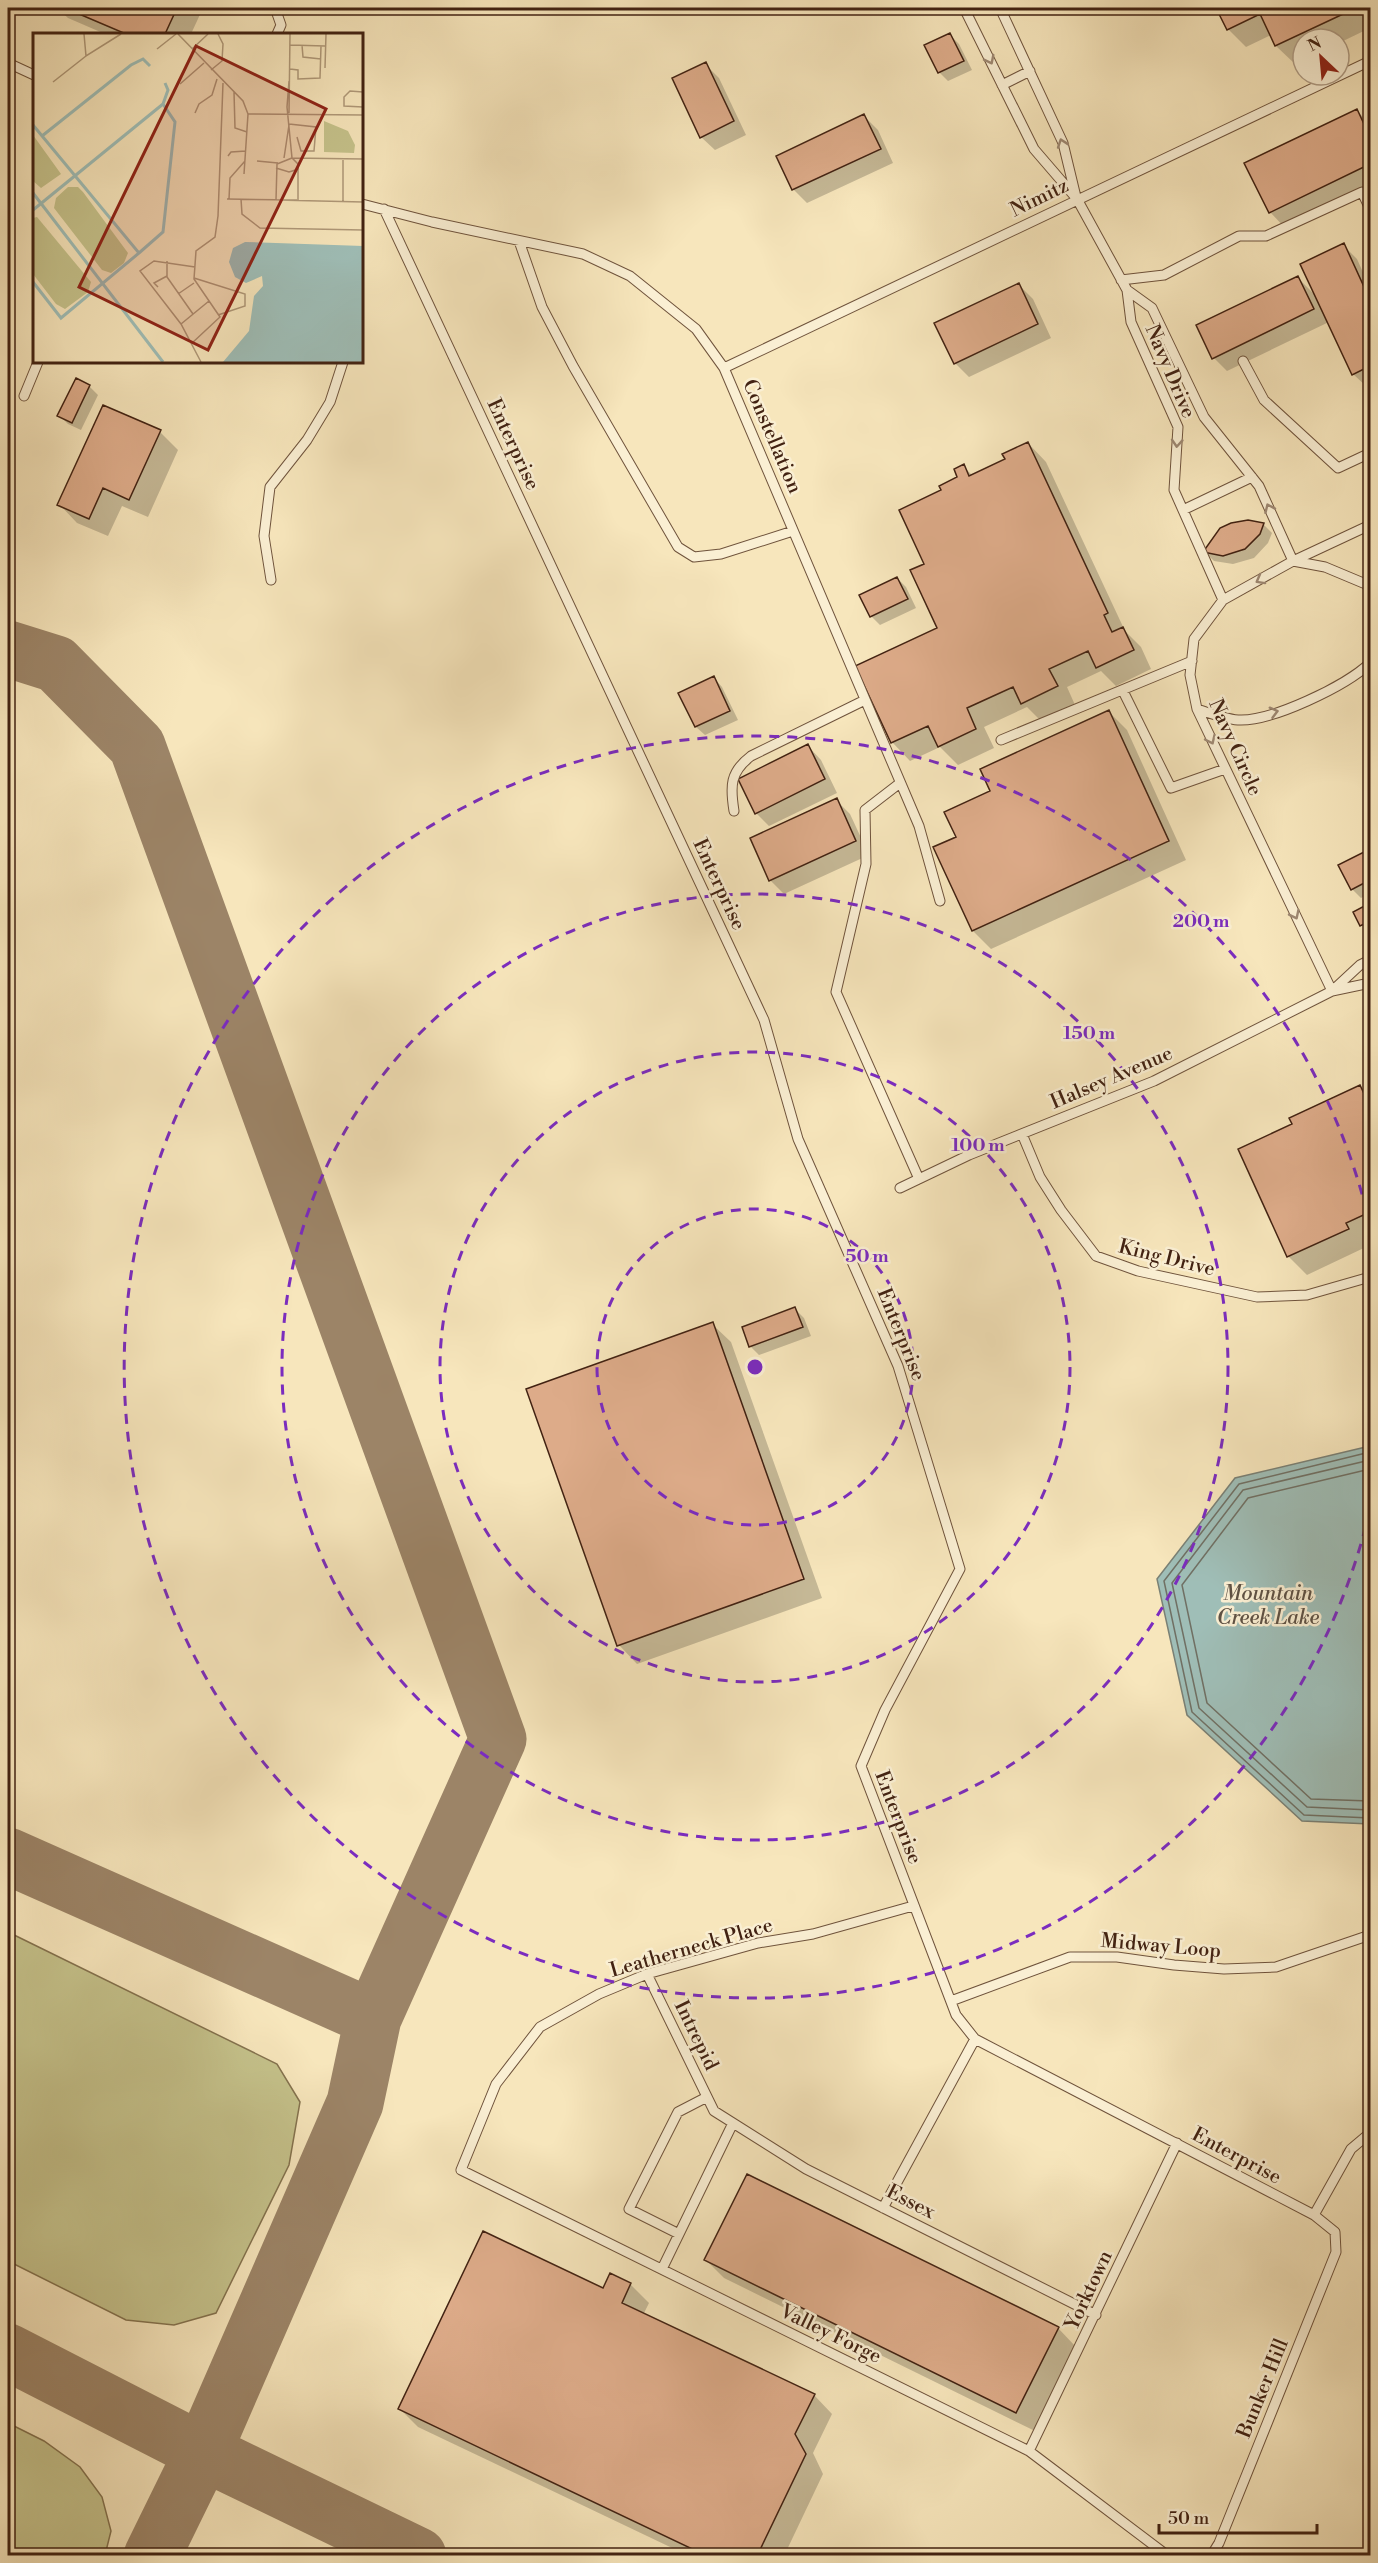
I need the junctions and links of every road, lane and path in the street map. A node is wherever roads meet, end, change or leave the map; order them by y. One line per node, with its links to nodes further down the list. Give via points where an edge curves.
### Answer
1 (275, 8): 4 (lane, via 281,25)
2 (964, 8): 9 (lane, Navy Drive, one-way to 9)
3 (1000, 8): 7 (lane, Navy Drive)
4 (277, 33)
5 (1371, 61): 10 (lane, Nimitz)
6 (8, 63): 8 (lane)
7 (1030, 71): 9 (lane); 10 (lane, Navy Drive, one-way to 7, via 1063,143)
8 (33, 75)
9 (1002, 85): 10 (lane, Navy Drive, via 1034,149)
10 (1077, 199): 15 (lane, Navy Drive); 20 (lane, Nimitz)
11 (363, 204): 13 (lane, Constellation)
12 (1371, 209): 15 (lane, via 1362,192 1266,236 1239,236 1164,275)
13 (384, 210): 14 (lane, Constellation); 48 (lane, Enterprise, via 764,1020 798,1139 898,1366 960,1569 885,1710 861,1766)
14 (519, 241): 20 (lane, Constellation, via 583,255 630,276 696,329); 26 (lane, via 552,327 678,548 693,557 721,554)
15 (1121, 280): 16 (lane, Navy Drive)
16 (1127, 290): 23 (lane, Navy Drive, via 1152,308 1204,417); 24 (lane, Navy Drive, one-way to 24, via 1131,322 1178,427 1174,490)
17 (1243, 362): 22 (lane, via 1264,400 1338,468)
18 (38, 363): 21 (lane)
19 (343, 363): 28 (lane, via 330,402 307,440 270,486 264,536)
20 (724, 368): 26 (lane, Constellation)
21 (24, 396)
22 (1371, 453)
23 (1252, 477): 24 (lane); 27 (lane, Navy Drive, one-way to 23)
24 (1183, 510): 30 (lane, Navy Drive)
25 (1371, 525): 27 (lane, Navy Circle)
26 (793, 531): 34 (lane, Constellation)
27 (1293, 561): 29 (lane, via 1325,567); 30 (lane, Navy Circle, one-way to 30)
28 (272, 580)
29 (1371, 589)
30 (1223, 600): 31 (lane, Navy Circle, via 1194,639)
31 (1192, 661): 33 (lane); 35 (lane, Navy Circle)
32 (1371, 663): 35 (lane, one-way to 32, via 1238,720 1278,712 1324,693)
33 (1123, 691): 36 (lane); 37 (lane, via 1171,788)
34 (865, 700): 38 (lane, Constellation); 39 (lane, via 737,766 730,789)
35 (1197, 709): 37 (lane, Navy Circle, one-way to 37)
36 (1001, 740)
37 (1225, 769): 43 (lane, Navy Circle, one-way to 43)
38 (900, 783): 40 (lane, Constellation, via 919,826); 45 (lane, via 865,810 866,864 836,992)
39 (734, 811)
40 (940, 901)
41 (1371, 960): 43 (lane, Halsey Avenue)
42 (1371, 983): 43 (lane, Halsey Avenue)
43 (1332, 990): 44 (lane, Halsey Avenue, via 1154,1081)
44 (1022, 1134): 45 (lane, Halsey Avenue); 47 (lane, King Drive, via 1040,1177 1096,1256 1138,1271 1257,1297 1307,1295)
45 (919, 1179): 46 (lane, Halsey Avenue)
46 (900, 1188)
47 (1371, 1278)
48 (913, 1906): 50 (lane, Leatherneck Place); 51 (lane, Enterprise)
49 (1371, 1935): 51 (lane, Midway Loop, via 1276,1967 1224,1969 1117,1957 1070,1957)
50 (647, 1974): 53 (lane, Intrepid); 58 (lane, Leatherneck Place, via 599,1994 540,2027 496,2084)
51 (951, 2001): 52 (lane, Enterprise, via 956,2015)
52 (975, 2039): 57 (lane, Enterprise); 59 (lane)
53 (707, 2097): 54 (lane, Intrepid); 62 (lane, via 678,2112 629,2209)
54 (714, 2111): 55 (lane, Essex)
55 (733, 2123): 59 (lane, Essex, via 806,2169); 62 (lane)
56 (1371, 2133): 60 (lane, via 1351,2149)
57 (1177, 2143): 60 (lane, Enterprise); 64 (lane, Yorktown)
58 (461, 2170): 63 (lane, Valley Forge)
59 (883, 2208): 64 (lane, Essex)
60 (1314, 2215): 61 (lane, Enterprise)
61 (1335, 2232): 67 (lane, Bunker Hill, via 1336,2252)
62 (679, 2234): 63 (lane)
63 (662, 2269): 65 (lane, Valley Forge)
64 (1096, 2315): 65 (lane, Yorktown)
65 (1029, 2451): 66 (lane, Valley Forge)
66 (1168, 2556)
67 (1211, 2556)

